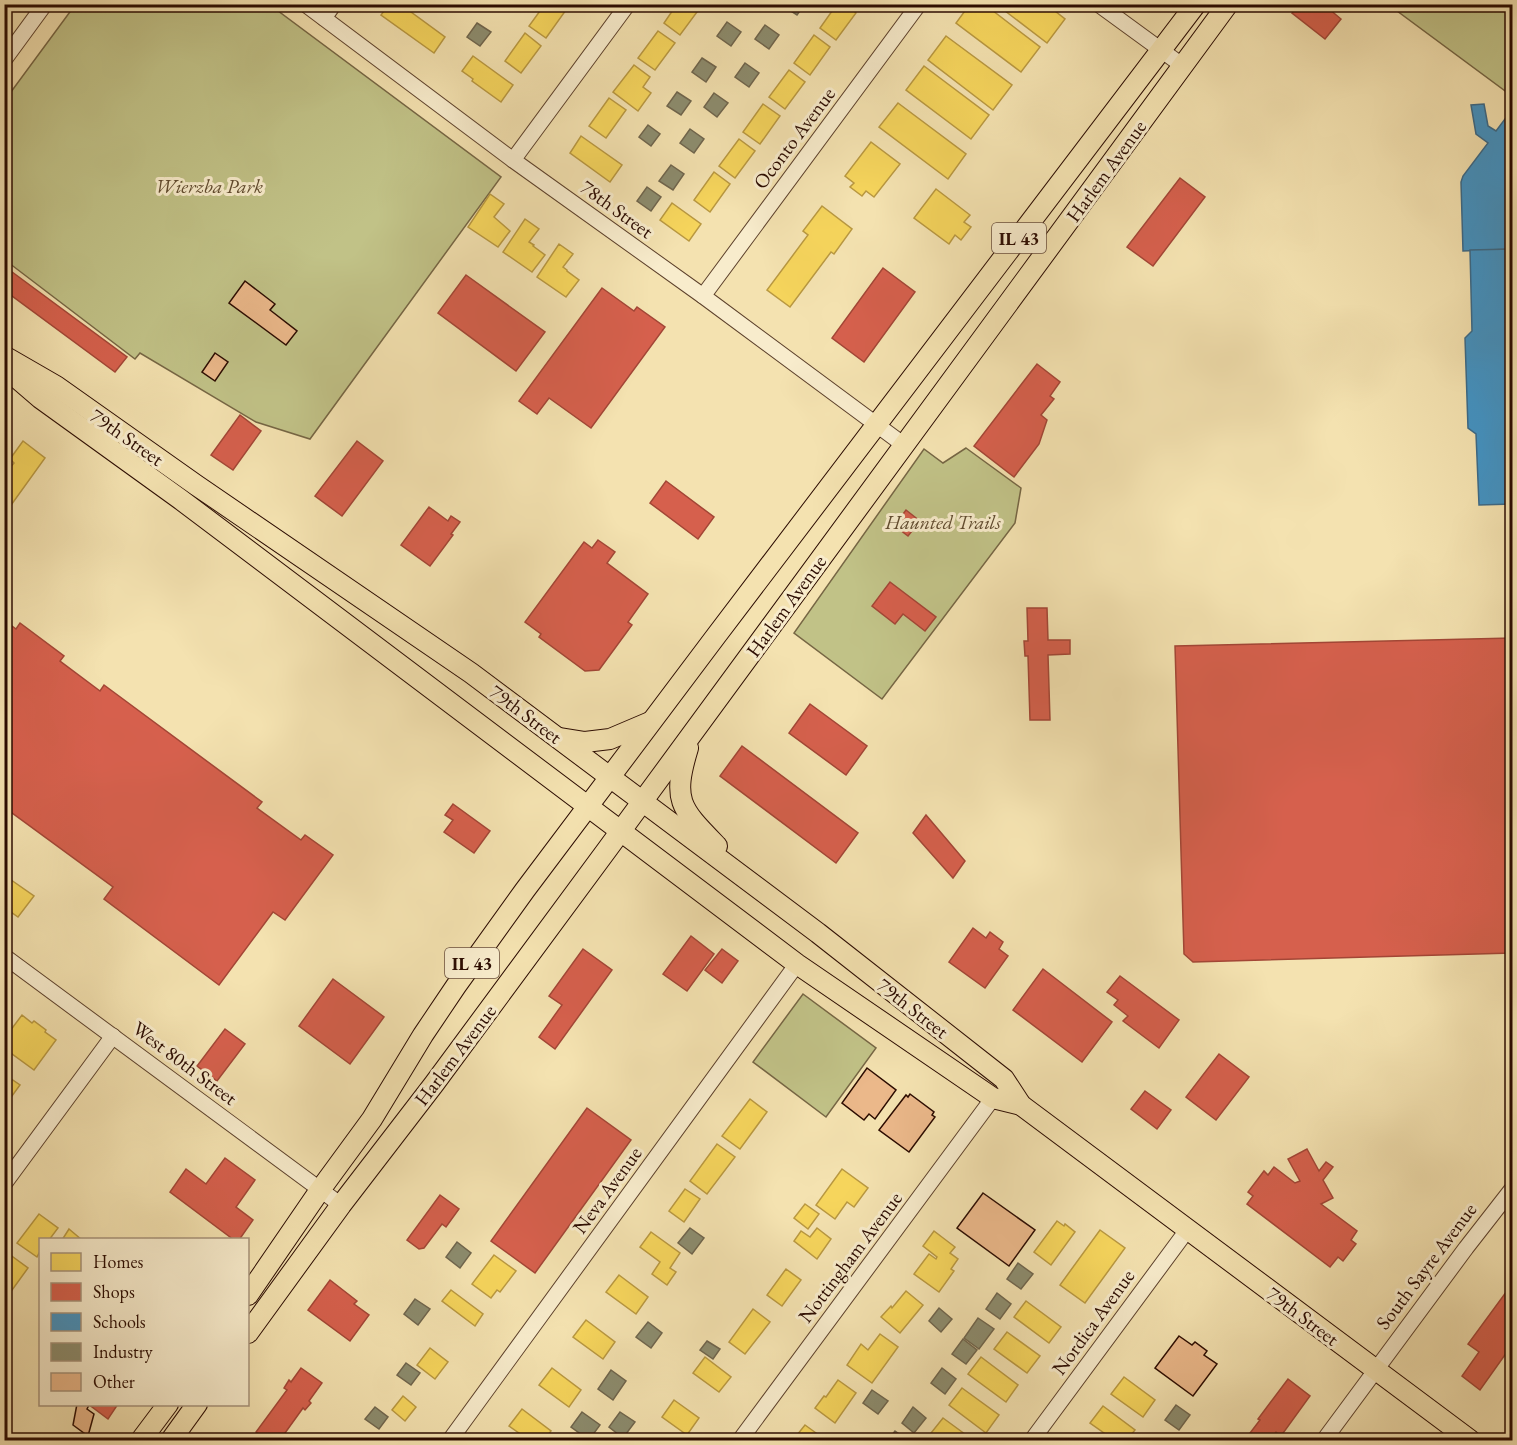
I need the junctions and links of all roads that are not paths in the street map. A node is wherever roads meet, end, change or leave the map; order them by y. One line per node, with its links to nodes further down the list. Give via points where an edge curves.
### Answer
1 (45, 4): 11 (street)
2 (305, 4): 9 (street, 78th Street)
3 (334, 4): 9 (street)
4 (628, 4): 13 (street)
5 (919, 4): 14 (street, Oconto Avenue)
6 (1098, 4): 10 (street)
7 (1196, 4): 10 (main road, Harlem Avenue / IL 43)
8 (1228, 4): 12 (main road, Harlem Avenue / IL 43)
9 (324, 18): 13 (street, 78th Street)
10 (1161, 51): 12 (street); 17 (main road, Harlem Avenue / IL 43)
11 (4, 60)
12 (1183, 66): 18 (main road, Harlem Avenue / IL 43)
13 (513, 160): 14 (street, 78th Street)
14 (702, 296): 17 (street, 78th Street)
15 (4, 356): 21 (main road, 79th Street, via 56,387 402,625)
16 (4, 367): 24 (main road, 79th Street, via 40,398)
17 (877, 425): 18 (street, 78th Street); 19 (main road, Harlem Avenue / IL 43)
18 (904, 445): 20 (main road, Harlem Avenue / IL 43)
19 (652, 721): 21 (main road, via 610,740); 22 (main road, Harlem Avenue / IL 43)
20 (691, 735): 23 (main road, Harlem Avenue / IL 43); 26 (main road, via 680,779 681,800 703,832)
21 (557, 738): 22 (main road, 79th Street)
22 (610, 777): 23 (main road, 79th Street); 24 (main road, Harlem Avenue / IL 43)
23 (643, 802): 25 (main road, Harlem Avenue / IL 43); 26 (main road, 79th Street)
24 (588, 806): 25 (main road, 79th Street); 34 (main road, Harlem Avenue / IL 43, via 456,986 378,1110)
25 (621, 831): 28 (main road, 79th Street); 35 (main road, Harlem Avenue / IL 43)
26 (754, 885): 31 (main road, 79th Street, via 1004,1079)
27 (4, 956): 29 (street, West 80th Street)
28 (797, 964): 30 (main road, 79th Street); 44 (street, Neva Avenue)
29 (113, 1036): 32 (street); 34 (street, West 80th Street)
30 (993, 1098): 31 (main road, 79th Street); 45 (street, Nottingham Avenue)
31 (1021, 1105): 36 (main road, 79th Street)
32 (4, 1184)
33 (1512, 1189): 39 (street, South Sayre Avenue)
34 (320, 1190): 35 (street, West 80th Street); 37 (main road, IL 43)
35 (341, 1205): 38 (main road, IL 43)
36 (1188, 1229): 39 (main road, 79th Street); 46 (street, Nordica Avenue)
37 (249, 1294)
38 (249, 1332)
39 (1375, 1370): 47 (street, South Sayre Avenue); 48 (main road, 79th Street)
40 (166, 1406): 42 (main road)
41 (195, 1406): 43 (main road)
42 (141, 1440)
43 (171, 1440)
44 (450, 1440)
45 (740, 1440)
46 (1032, 1440)
47 (1324, 1440)
48 (1470, 1440)

